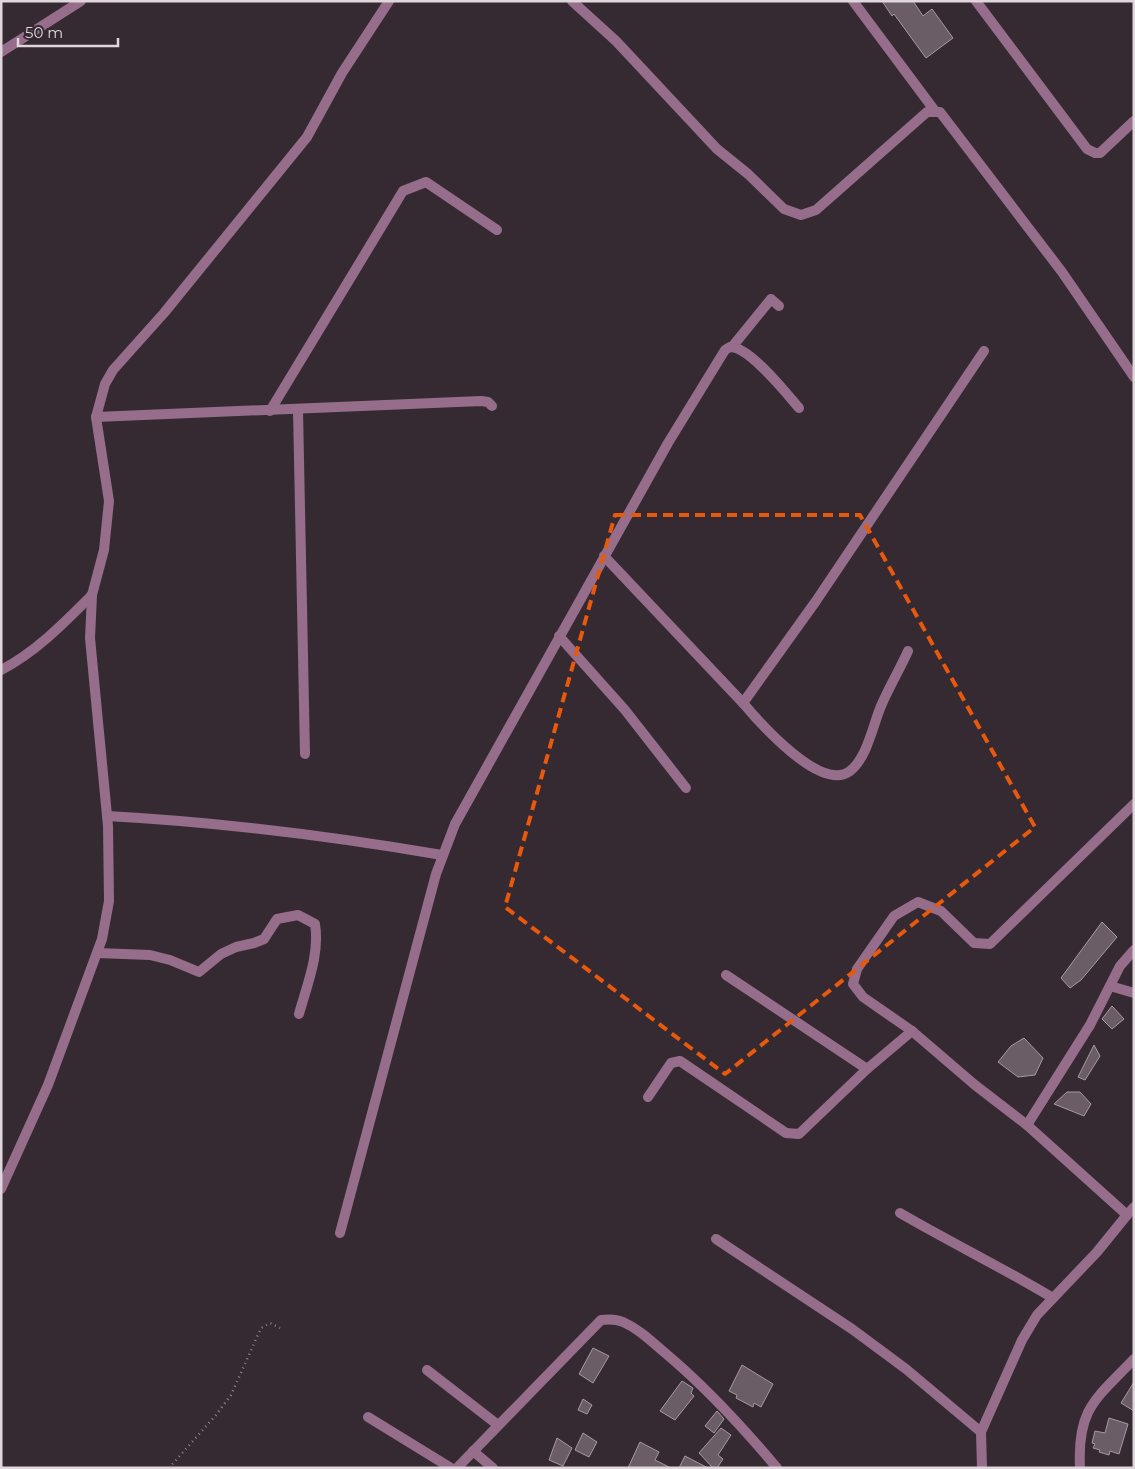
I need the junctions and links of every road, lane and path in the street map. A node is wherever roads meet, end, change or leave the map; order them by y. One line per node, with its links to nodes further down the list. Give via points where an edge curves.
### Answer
1 (81, 1): 6 (street)
2 (389, 1): 18 (street, via 342,73 308,137 164,314 113,370 105,384)
3 (572, 1): 7 (street, via 616,41 717,149 784,209 801,215 816,210 926,112)
4 (854, 1): 7 (street)
5 (976, 1): 8 (street, via 1087,149 1100,153)
6 (1, 52)
7 (935, 111): 13 (street, via 946,119 1056,265)
8 (1134, 121)
9 (497, 230): 17 (street, via 426,182 403,191)
10 (779, 306): 11 (street, via 772,299)
11 (732, 347): 15 (street, via 739,348 767,373); 19 (street, via 721,355)
12 (984, 351): 24 (street)
13 (1134, 377)
14 (492, 406): 16 (street, via 481,401)
15 (799, 408)
16 (298, 410): 17 (street); 25 (street)
17 (270, 411): 18 (street)
18 (96, 417): 20 (street, via 108,501 104,550)
19 (604, 556): 21 (street); 24 (street)
20 (92, 595): 23 (street, via 56,630); 28 (street, via 90,638)
21 (560, 636): 26 (street, via 625,710); 29 (street, via 468,798)
22 (908, 651): 24 (street, via 862,753 852,770 846,773 830,774 790,752 767,732)
23 (1, 670)
24 (744, 704)
25 (305, 754)
26 (686, 788)
27 (1134, 804): 36 (street, via 990,944 974,944 941,911 918,902 894,916 857,969 853,984 863,997)
28 (106, 816): 29 (street, via 303,834); 31 (street, via 109,901)
29 (442, 855): 43 (street)
30 (1134, 950): 33 (street, via 1120,966)
31 (97, 952): 35 (street, via 150,956 199,972 221,954 264,938 277,919 298,915 315,924 317,934 317,947); 40 (street, via 48,1086)
32 (726, 975): 37 (street)
33 (1110, 986): 34 (street); 39 (street, via 1090,1025)
34 (1134, 993)
35 (299, 1014)
36 (912, 1031): 37 (street); 39 (street, via 975,1086)
37 (867, 1069): 38 (street, via 799,1134 792,1135 680,1061 671,1063)
38 (648, 1097)
39 (1027, 1125): 41 (street)
40 (1, 1189)
41 (1130, 1211): 45 (street)
42 (900, 1212): 45 (street)
43 (340, 1233)
44 (716, 1240): 51 (street, via 852,1329)
45 (1053, 1298): 51 (street, via 1037,1315 1022,1340)
46 (280, 1328): 53 (path, via 270,1323 261,1328 231,1395)
47 (1134, 1359): 59 (street, via 1093,1402 1082,1422 1078,1442)
48 (427, 1370): 50 (street)
49 (368, 1417): 54 (street)
50 (498, 1425): 52 (street); 57 (street, via 601,1320 611,1319 635,1328 702,1384)
51 (981, 1432): 58 (street)
52 (472, 1451): 55 (street); 56 (street)
53 (169, 1468)
54 (451, 1468)
55 (457, 1468)
56 (493, 1468)
57 (777, 1468)
58 (982, 1468)
59 (1080, 1468)

